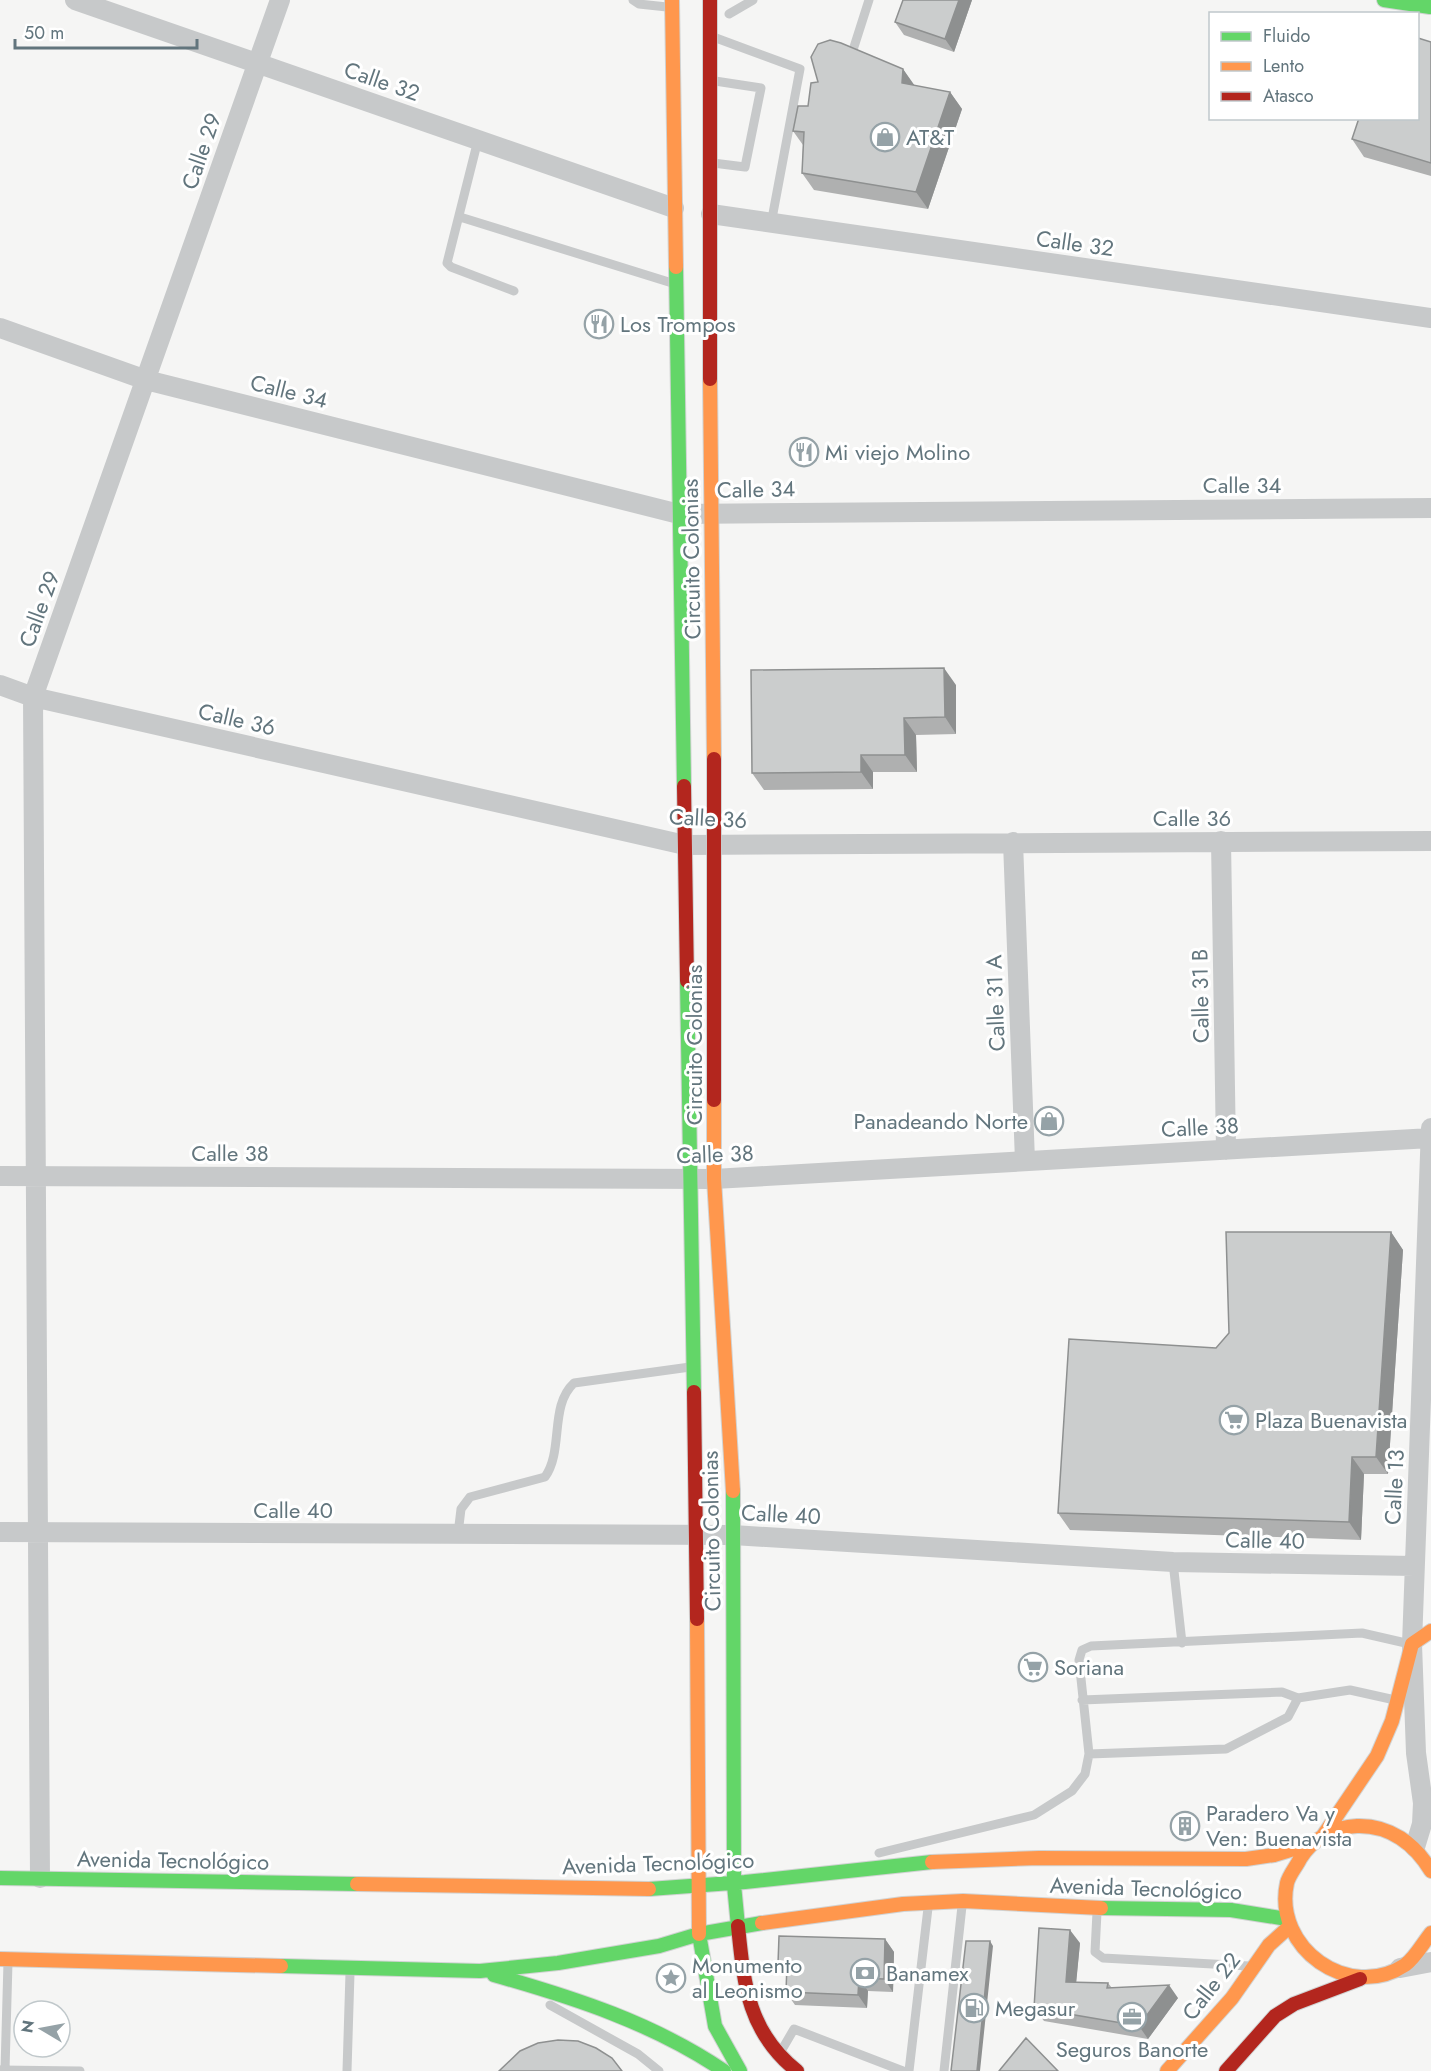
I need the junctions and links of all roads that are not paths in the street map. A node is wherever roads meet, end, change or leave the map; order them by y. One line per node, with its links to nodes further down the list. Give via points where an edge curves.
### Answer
1 (75, 0): 14 (street, Calle 32)
2 (280, 0): 14 (street, Calle 29)
3 (633, 0): 9 (lane, via 639,4)
4 (710, 0): 12 (main road, Circuito Colonias)
5 (753, 0): 11 (lane)
6 (869, 0): 13 (lane)
7 (1384, 0): 10 (main road)
8 (1410, 0): 10 (main road)
9 (672, 4): 18 (main road, Circuito Colonias)
10 (1431, 7)
11 (729, 14)
12 (708, 35): 15 (main road, Circuito Colonias); 21 (lane, via 800,69)
13 (853, 50)
14 (258, 63): 16 (street, Calle 32); 26 (street, Calle 29)
15 (709, 80): 17 (main road, Circuito Colonias); 17 (lane, via 761,88 745,167)
16 (478, 140): 18 (street, Calle 32); 20 (lane)
17 (710, 163): 19 (main road, Circuito Colonias)
18 (674, 208): 22 (main road, Circuito Colonias)
19 (711, 214): 21 (street, Calle 32); 29 (main road, Circuito Colonias)
20 (460, 217): 22 (lane); 23 (lane, via 447,263)
21 (771, 224): 24 (street, Calle 32)
22 (675, 284): 28 (main road, Circuito Colonias)
23 (514, 291)
24 (1431, 318)
25 (0, 328): 26 (street, Calle 34)
26 (146, 380): 28 (street, Calle 34); 31 (street, Calle 29)
27 (1431, 508): 29 (street, Calle 34)
28 (679, 514): 29 (street, Calle 34); 35 (main road, Circuito Colonias)
29 (710, 514): 36 (main road, Circuito Colonias)
30 (0, 685): 31 (street, Calle 36)
31 (33, 698): 35 (street, Calle 36); 42 (street, Calle 29)
32 (1431, 841): 34 (street, Calle 36)
33 (1013, 842): 34 (street, Calle 36); 36 (street, Calle 36); 40 (street, Calle 31 A)
34 (1221, 842): 39 (street, Calle 31 B)
35 (685, 845): 36 (street, Calle 36); 43 (main road, Circuito Colonias)
36 (716, 846): 44 (main road, Circuito Colonias)
37 (1431, 1128): 38 (street, Calle 13)
38 (1431, 1138): 39 (street, Calle 38); 46 (street, Calle 13)
39 (1226, 1150): 40 (street, Calle 38)
40 (1025, 1161): 44 (street, Calle 38)
41 (0, 1176): 42 (street, Calle 38)
42 (35, 1177): 43 (street, Calle 38); 48 (street, Calle 29)
43 (690, 1179): 44 (street, Calle 38); 45 (main road, Circuito Colonias)
44 (714, 1179): 51 (main road, Circuito Colonias)
45 (693, 1366): 49 (lane, via 574,1383 563,1396 551,1466 545,1477 470,1497 461,1509); 50 (main road, Circuito Colonias)
46 (1425, 1462): 53 (street, Calle 13)
47 (0, 1532): 48 (street, Calle 40)
48 (37, 1533): 49 (street, Calle 40); 66 (street, Calle 29)
49 (458, 1534): 50 (street, Calle 40)
50 (696, 1535): 51 (street, Calle 40); 69 (main road, Circuito Colonias)
51 (733, 1535): 52 (street, Calle 40); 68 (main road, Circuito Colonias)
52 (1173, 1562): 53 (street, Calle 40); 55 (lane)
53 (1414, 1566): 56 (street, Calle 13)
54 (1431, 1631): 56 (main road)
55 (1182, 1643): 56 (lane, via 1362,1633); 58 (lane, via 1091,1646 1082,1650)
56 (1412, 1644): 59 (main road); 63 (street, Calle 13, via 1416,1753)
57 (1298, 1698): 58 (lane, via 1282,1692); 59 (lane, via 1350,1689); 60 (lane, via 1288,1717 1226,1749)
58 (1082, 1700): 60 (lane)
59 (1397, 1701): 61 (main road, via 1377,1756)
60 (1089, 1754): 62 (lane, via 1085,1774 1072,1791 1034,1815)
61 (1318, 1839): 63 (main road, Avenida Tecnológico, via 1346,1827 1371,1826 1396,1834); 67 (main road, Avenida Tecnológico, via 1274,1855 1246,1859 1004,1858 913,1863); 73 (main road, via 1289,1877 1285,1905)
62 (866, 1856)
63 (1426, 1858)
64 (855, 1859): 67 (lane)
65 (0, 1878): 66 (main road, Avenida Tecnológico)
66 (40, 1878): 69 (main road, Avenida Tecnológico)
67 (766, 1881): 68 (main road, Avenida Tecnológico)
68 (734, 1885): 69 (main road, Avenida Tecnológico); 74 (main road, Circuito Colonias)
69 (697, 1888): 76 (main road, Circuito Colonias)
70 (963, 1901): 71 (main road, Avenida Tecnológico); 72 (main road, Avenida Tecnológico); 94 (lane)
71 (929, 1902): 74 (main road, Avenida Tecnológico); 93 (lane)
72 (1097, 1908): 73 (main road, Avenida Tecnológico, via 1231,1910); 79 (lane, via 1095,1952 1103,1958)
73 (1288, 1923): 79 (main road, Calle 22); 83 (main road, via 1298,1946 1321,1968)
74 (738, 1926): 76 (main road, Avenida Tecnológico); 84 (main road, Circuito Colonias, via 744,1992 762,2034)
75 (1431, 1933): 81 (main road, via 1414,1958)
76 (699, 1934): 82 (main road, Avenida Tecnológico, via 659,1946); 90 (main road, Circuito Colonias, via 715,2026)
77 (4, 1959): 80 (main road, Avenida Tecnológico); 85 (lane)
78 (1431, 1962): 81 (street)
79 (1254, 1966): 95 (main road, Calle 22, via 1232,1998)
80 (350, 1968): 82 (main road, Avenida Tecnológico); 87 (lane)
81 (1400, 1968): 83 (main road)
82 (480, 1971): 88 (lane, via 579,2021 638,2054); 89 (main road, via 596,2004)
83 (1360, 1979): 96 (main road, via 1294,2004 1275,2016)
84 (778, 2056): 91 (main road, Circuito Colonias); 92 (lane, via 794,2030)
85 (2, 2070): 86 (lane)
86 (80, 2071)
87 (347, 2071)
88 (659, 2071)
89 (724, 2071)
90 (740, 2071)
91 (797, 2071)
92 (903, 2071)
93 (909, 2071)
94 (944, 2071)
95 (1167, 2071)
96 (1226, 2071)

